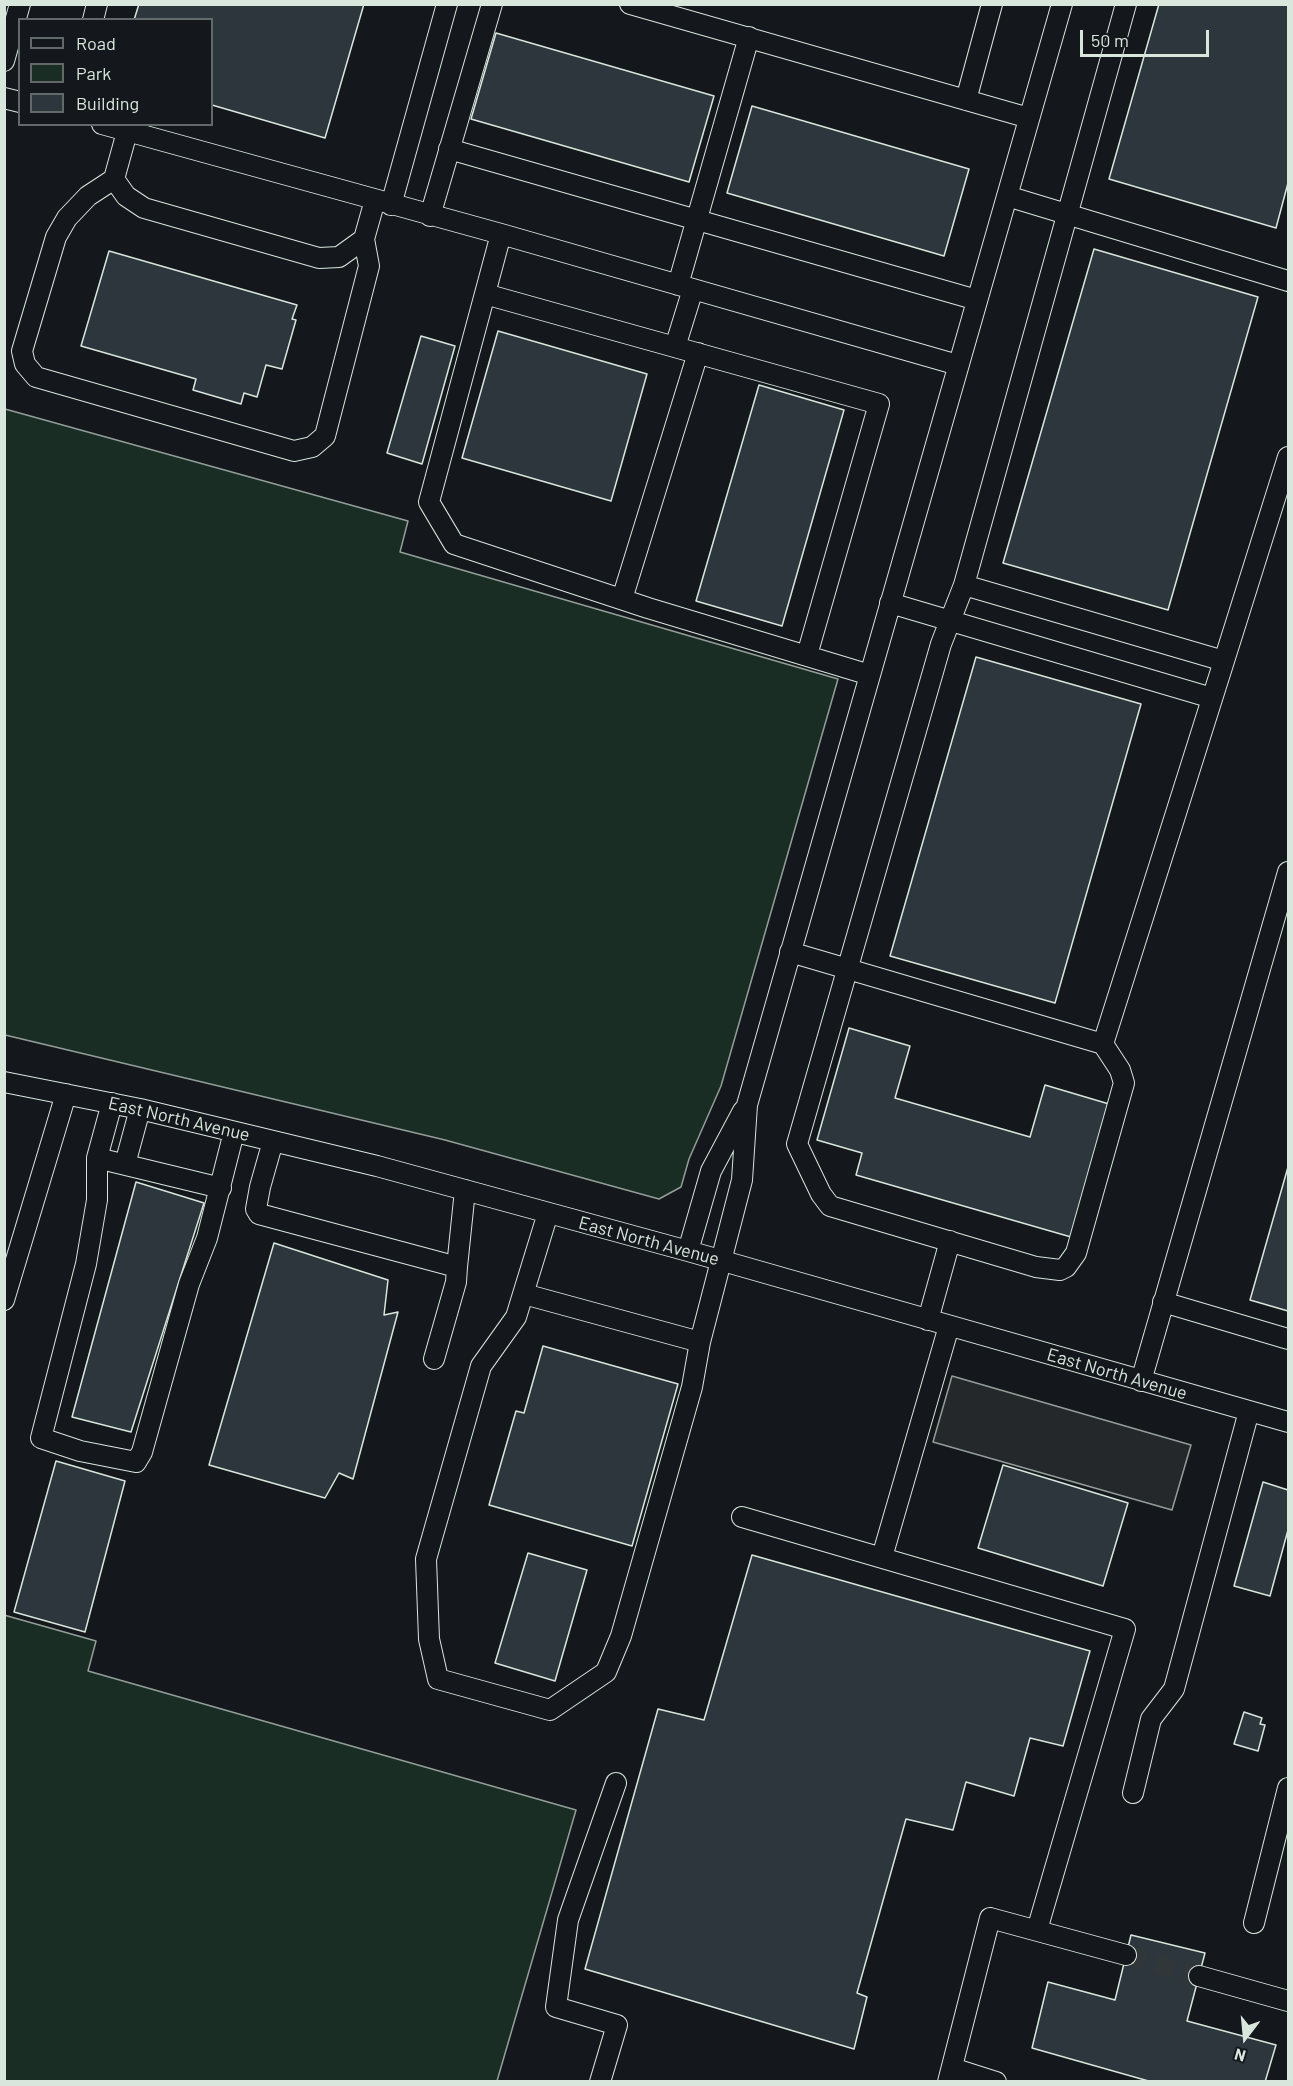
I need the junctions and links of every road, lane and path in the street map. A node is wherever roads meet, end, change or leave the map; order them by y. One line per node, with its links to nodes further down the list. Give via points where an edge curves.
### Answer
1 (20, 4): 9 (street)
2 (447, 4): 17 (street)
3 (492, 4): 14 (street)
4 (630, 4): 8 (street)
5 (992, 4): 10 (street)
6 (1062, 4): 11 (street)
7 (1126, 4): 18 (street)
8 (749, 37): 10 (street); 20 (street)
9 (4, 61)
10 (966, 100): 11 (street)
11 (1029, 118): 16 (street)
12 (108, 126): 13 (street)
13 (127, 132): 15 (street); 17 (street)
14 (449, 149): 19 (street); 20 (street)
15 (114, 179): 22 (street, via 126,196 144,208 319,258 339,257); 22 (street, via 88,196 67,218 56,237 22,351 26,364 36,377 294,451 312,447 325,436 369,266)
16 (1007, 196): 18 (street); 26 (street)
17 (383, 202): 19 (street); 22 (street)
18 (1067, 214): 23 (street); 31 (street)
19 (430, 216): 21 (street)
20 (697, 221): 24 (street); 26 (street)
21 (501, 234): 24 (street); 25 (street)
22 (364, 239)
23 (1288, 281)
24 (686, 287): 27 (street); 29 (street)
25 (485, 294): 27 (street); 32 (street, via 429,502 436,518 454,544)
26 (977, 300): 29 (street)
27 (675, 347): 28 (street)
28 (698, 353): 32 (street); 35 (street, via 879,404)
29 (958, 365): 33 (street)
30 (1288, 457): 36 (street)
31 (964, 585): 34 (street); 36 (street)
32 (622, 599): 35 (street)
33 (890, 603): 34 (street); 37 (street)
34 (952, 621): 38 (street); 41 (street, via 941,644)
35 (807, 655): 37 (street)
36 (1224, 661): 38 (street)
37 (870, 675): 40 (street)
38 (1212, 698): 42 (street)
39 (1288, 872): 61 (street)
40 (790, 952): 41 (street); 46 (street)
41 (847, 969): 42 (street); 55 (street, via 797,1144 830,1206)
42 (1103, 1044): 55 (street, via 1124,1083 1080,1242 1070,1262 1059,1270 1036,1267)
43 (4, 1082): 44 (street, East North Avenue)
44 (66, 1094): 45 (street, East North Avenue); 60 (street)
45 (112, 1103): 47 (street, East North Avenue); 50 (street)
46 (747, 1105): 56 (street, via 711,1171); 57 (street, via 742,1180)
47 (140, 1109): 48 (street, East North Avenue); 51 (street)
48 (234, 1132): 49 (street, East North Avenue); 52 (street)
49 (273, 1141): 53 (street, East North Avenue); 58 (street, via 260,1187 256,1209 259,1214)
50 (97, 1158): 51 (street); 52 (street, via 97,1200 86,1264 41,1438 80,1451 136,1462 142,1452 189,1284)
51 (125, 1164): 52 (street)
52 (221, 1188)
53 (465, 1190): 54 (street, East North Avenue); 58 (street)
54 (548, 1213): 56 (street, East North Avenue); 59 (street)
55 (950, 1241): 62 (street)
56 (688, 1251): 57 (street, East North Avenue)
57 (721, 1260): 62 (street, East North Avenue); 65 (street)
58 (457, 1267): 66 (street)
59 (524, 1294): 65 (street); 65 (street, via 516,1317 481,1366 426,1559 429,1639 438,1679 550,1710 606,1672 621,1636 689,1398)
60 (4, 1300)
61 (1163, 1302): 64 (street); 67 (street)
62 (928, 1320): 63 (street, East North Avenue)
63 (949, 1326): 67 (street, East North Avenue); 71 (street)
64 (1288, 1339)
65 (700, 1342)
66 (434, 1359)
67 (1141, 1381): 68 (street, East North Avenue)
68 (1249, 1411): 69 (street, East North Avenue); 74 (street, via 1174,1689 1151,1719)
69 (1288, 1422)
70 (742, 1517): 71 (street)
71 (882, 1557): 76 (street, via 1125,1629)
72 (616, 1783): 81 (street, via 568,1920 556,2007 617,2025)
73 (1288, 1788): 75 (street)
74 (1133, 1793)
75 (1254, 1923)
76 (1037, 1930): 77 (street); 80 (street, via 990,1918)
77 (1126, 1955)
78 (1199, 1976): 79 (street)
79 (1288, 2001)
80 (950, 2075): 82 (street)
81 (600, 2082)
82 (996, 2082)

